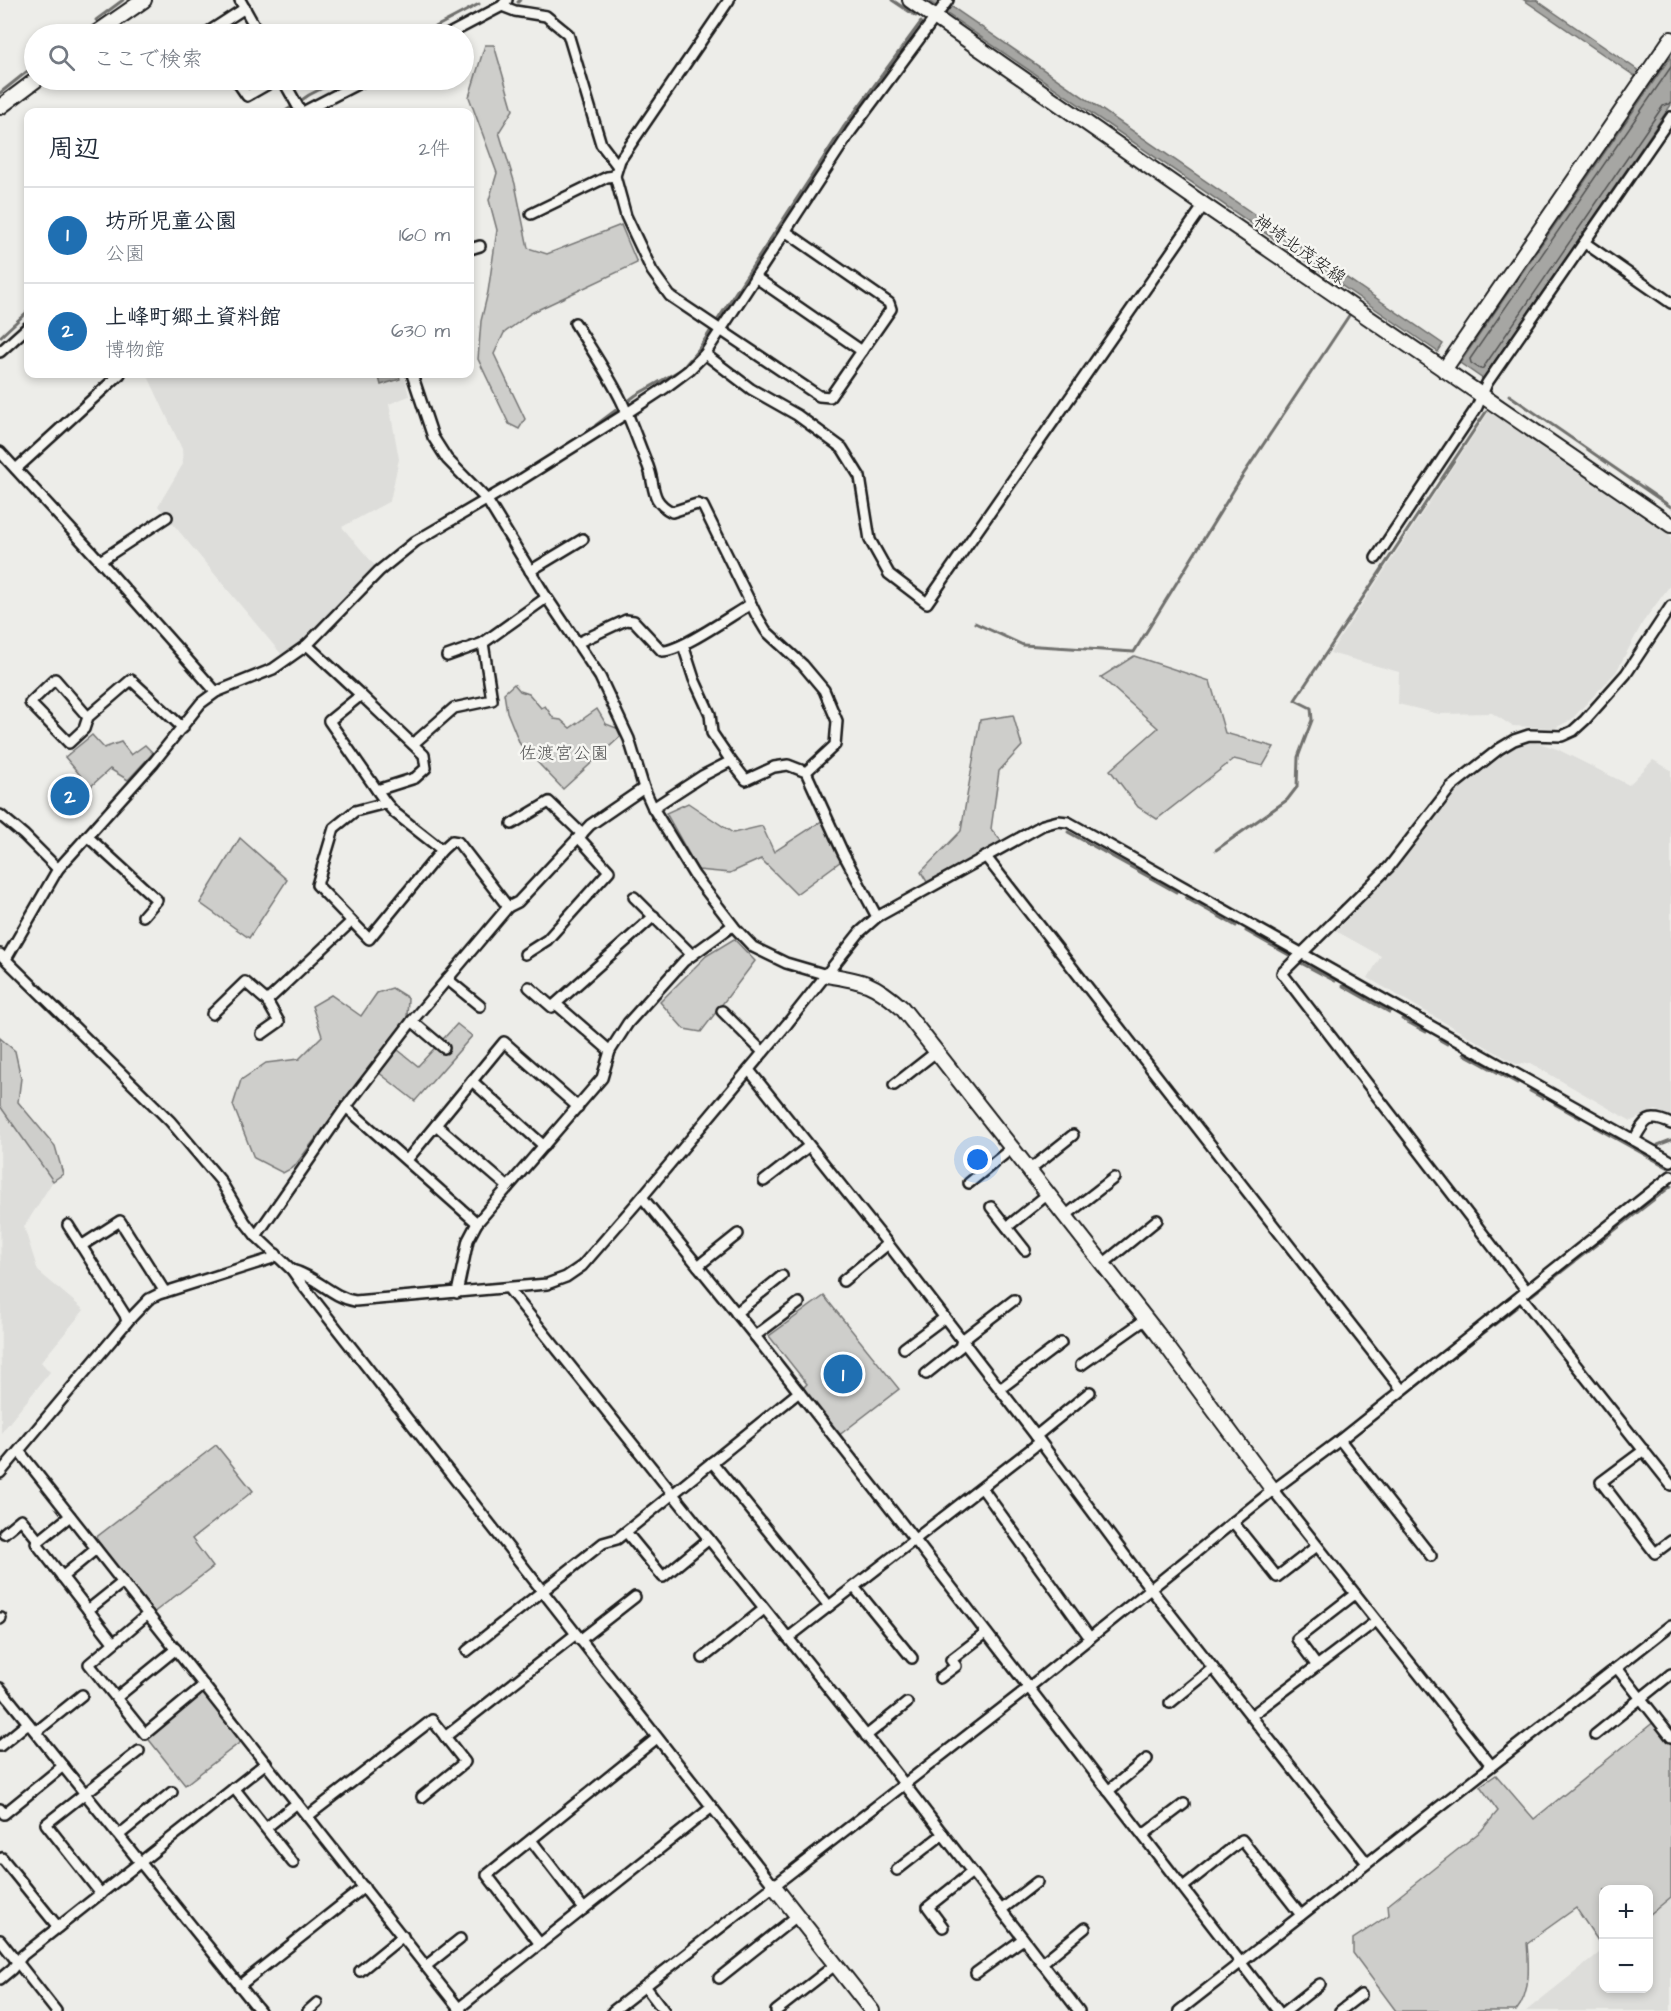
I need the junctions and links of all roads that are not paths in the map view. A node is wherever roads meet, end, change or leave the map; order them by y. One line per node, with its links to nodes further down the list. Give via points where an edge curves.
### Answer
1 (144, 0): 8 (street)
2 (729, 0): 22 (street)
3 (910, 0): 7 (street, 神埼北茂安線)
4 (947, 1): 7 (street)
5 (504, 3): 11 (street); 22 (street, via 515,11 546,16 568,34 601,144)
6 (243, 4): 9 (street); 10 (street)
7 (938, 14): 24 (street, 神埼北茂安線); 26 (street, via 851,130)
8 (109, 24)
9 (218, 24)
10 (254, 24)
11 (467, 24)
12 (1671, 39): 38 (street)
13 (24, 89): 18 (street)
14 (243, 90): 15 (street, via 247,96)
15 (258, 90)
16 (289, 90): 19 (street)
17 (345, 90): 20 (street)
18 (0, 107)
19 (299, 108)
20 (310, 108)
21 (1671, 117): 27 (street)
22 (617, 165): 23 (street)
23 (615, 176): 25 (street); 33 (street, via 626,216 652,271 670,296)
24 (1204, 205): 37 (street, via 927,603 889,574 870,540 860,477 843,448 797,415 750,389); 38 (street, 神埼北茂安線)
25 (531, 214)
26 (785, 231): 30 (street); 35 (street, via 889,303 891,309)
27 (1585, 243): 31 (street); 41 (street)
28 (480, 246): 29 (street)
29 (474, 248)
30 (755, 277): 33 (street); 35 (street)
31 (1671, 303)
32 (575, 323): 42 (street)
33 (721, 329): 35 (street, via 819,396 830,397); 37 (street)
34 (24, 331): 36 (street)
35 (862, 351)
36 (0, 352)
37 (705, 354): 42 (street, via 689,370)
38 (1444, 370): 41 (street, 神埼北茂安線)
39 (116, 378): 44 (street)
40 (413, 378): 45 (street, via 433,437 447,459)
41 (1482, 395): 47 (street, 神埼北茂安線); 49 (street)
42 (627, 413): 45 (street); 53 (street, via 650,471 657,501 672,512 697,504 703,506)
43 (0, 452): 44 (street)
44 (16, 469): 50 (street)
45 (487, 500): 51 (street); 57 (street, via 416,541 379,571)
46 (166, 517): 50 (street)
47 (1671, 525)
48 (583, 539): 51 (street)
49 (1376, 558)
50 (100, 561): 60 (street)
51 (530, 571): 52 (street)
52 (546, 598): 55 (street); 56 (street)
53 (751, 604): 58 (street); 66 (street, via 766,631 824,690 837,721 835,745)
54 (1671, 606): 85 (street, via 1626,674 1585,720 1562,736 1529,735 1514,740 1451,787 1389,867)
55 (483, 643): 59 (street); 64 (street, via 492,700 454,708)
56 (577, 643): 58 (street, via 626,620 634,621 662,651); 67 (street, via 600,677 629,739)
57 (307, 645): 60 (street, via 273,669); 61 (street)
58 (682, 645): 65 (street, via 710,714 712,733)
59 (447, 656)
60 (216, 692): 63 (street, via 201,703)
61 (361, 696): 64 (street); 68 (street, via 329,721)
62 (88, 717): 62 (street, via 84,729 69,743 30,703 55,679); 63 (street, via 130,680)
63 (183, 728): 73 (street)
64 (413, 744): 68 (street, via 424,755 426,768 415,778)
65 (731, 761): 66 (street, via 746,780 788,765); 70 (street)
66 (806, 772): 82 (street)
67 (644, 788): 70 (street); 74 (street, via 590,825)
68 (377, 790): 69 (street)
69 (386, 803): 75 (street); 83 (street, via 355,811 334,828 317,885)
70 (653, 808): 84 (street, via 694,875)
71 (0, 815): 77 (street)
72 (512, 824): 74 (street, via 549,802)
73 (87, 836): 77 (street); 80 (street, via 157,900)
74 (581, 836): 79 (street, via 518,902); 86 (street, via 609,872 547,940)
75 (442, 850): 79 (street, via 452,841 458,842); 83 (street, via 369,939)
76 (986, 856): 82 (street); 85 (street, via 1043,825 1068,822); 159 (street)
77 (58, 869): 88 (street)
78 (634, 897): 81 (street)
79 (508, 907): 90 (street)
80 (143, 916)
81 (654, 916): 87 (street); 93 (street)
82 (877, 917): 89 (street, via 860,932)
83 (351, 922): 92 (street)
84 (732, 926): 87 (street); 89 (street, via 753,947 786,963)
85 (1303, 953): 111 (street); 145 (street, via 1282,973)
86 (525, 954)
87 (692, 955): 100 (street, via 628,1023)
88 (3, 956): 132 (street, via 170,1121 220,1180)
89 (827, 975): 101 (street); 102 (street, via 882,990 902,1008)
90 (447, 979): 94 (street); 97 (street)
91 (529, 987): 93 (street, via 552,1007)
92 (267, 1001): 96 (street, via 245,982); 98 (street, via 279,1022)
93 (556, 1004): 100 (street)
94 (480, 1006)
95 (722, 1011): 101 (street)
96 (212, 1014)
97 (412, 1021): 99 (street); 106 (street)
98 (262, 1034)
99 (444, 1048)
100 (610, 1051): 107 (street, via 602,1078)
101 (763, 1052): 103 (street)
102 (936, 1052): 105 (street); 114 (street)
103 (749, 1070): 113 (street); 124 (street)
104 (472, 1081): 107 (street, via 504,1042); 109 (street); 112 (street)
105 (894, 1085)
106 (346, 1107): 115 (street); 132 (street)
107 (578, 1107): 112 (street)
108 (1671, 1124): 111 (street, via 1659,1118 1648,1119)
109 (436, 1125): 115 (street); 122 (street)
110 (1073, 1135): 117 (street)
111 (1634, 1140): 116 (street)
112 (544, 1146): 122 (street)
113 (809, 1146): 120 (street); 133 (street)
114 (1012, 1148): 117 (street); 121 (street)
115 (407, 1160): 128 (street)
116 (1671, 1161)
117 (1029, 1170): 123 (street)
118 (1671, 1176): 145 (street)
119 (1114, 1178): 126 (street)
120 (764, 1181)
121 (969, 1183)
122 (508, 1187): 128 (street)
123 (1048, 1194): 126 (street); 130 (street)
124 (642, 1197): 138 (street); 142 (street, via 597,1251 566,1277 547,1284)
125 (992, 1207): 130 (street)
126 (1065, 1216): 137 (street)
127 (1157, 1220): 137 (street)
128 (477, 1223): 144 (street, via 468,1240)
129 (68, 1225): 134 (street)
130 (1007, 1227): 135 (street)
131 (738, 1234): 138 (street)
132 (256, 1236): 136 (street)
133 (888, 1244): 141 (street); 149 (street)
134 (81, 1246): 143 (street, via 120,1221); 151 (street)
135 (1025, 1250)
136 (276, 1254): 139 (street); 143 (street)
137 (1103, 1264): 150 (street)
138 (698, 1266): 148 (street)
139 (292, 1270): 144 (street, via 304,1273 343,1299 355,1301); 187 (street)
140 (782, 1276): 148 (street)
141 (843, 1281)
142 (508, 1288): 144 (street); 171 (street)
143 (165, 1292): 151 (street, via 150,1299)
144 (457, 1293)
145 (1524, 1293): 159 (street); 164 (street)
146 (1014, 1300): 153 (street)
147 (799, 1303): 152 (street)
148 (736, 1313): 152 (street)
149 (945, 1318): 153 (street); 155 (street)
150 (1146, 1319): 156 (street); 170 (street)
151 (127, 1322): 165 (street)
152 (754, 1336): 160 (street)
153 (962, 1340): 157 (street, via 960,1347); 158 (street)
154 (1060, 1343): 158 (street)
155 (904, 1348)
156 (1081, 1365)
157 (926, 1374)
158 (1000, 1389): 162 (street)
159 (1402, 1390): 163 (street)
160 (799, 1392): 166 (street); 177 (street)
161 (1090, 1392): 162 (street)
162 (1038, 1439): 169 (street); 186 (street)
163 (1340, 1440): 170 (street); 182 (street)
164 (1644, 1450): 168 (street); 179 (street, via 1601,1482 1655,1553)
165 (19, 1451): 167 (street); 172 (street)
166 (712, 1462): 171 (street); 190 (street)
167 (0, 1473)
168 (1671, 1485)
169 (982, 1488): 177 (street); 199 (street)
170 (1273, 1490): 173 (street); 180 (street)
171 (672, 1494): 174 (street); 176 (street)
172 (70, 1516): 178 (street); 181 (street)
173 (1233, 1522): 180 (street, via 1277,1577); 186 (street)
174 (626, 1532): 176 (street, via 663,1577); 187 (street, via 603,1543)
175 (4, 1533): 178 (street, via 21,1519)
176 (709, 1539): 191 (street)
177 (915, 1540): 185 (street); 196 (street)
178 (39, 1541): 183 (street, via 36,1543)
179 (1671, 1541)
180 (1317, 1546): 188 (street)
181 (96, 1549): 183 (street); 184 (street)
182 (1431, 1556)
183 (62, 1576): 192 (street)
184 (123, 1582): 192 (street); 193 (street)
185 (854, 1587): 190 (street); 204 (street)
186 (1151, 1589): 199 (street); 206 (street)
187 (543, 1593): 197 (street); 202 (street)
188 (1355, 1594): 194 (street); 205 (street, via 1297,1639)
189 (635, 1597): 197 (street)
190 (829, 1606): 198 (street)
191 (764, 1609): 198 (street); 203 (street)
192 (88, 1610): 200 (street)
193 (148, 1614): 200 (street); 201 (street)
194 (1376, 1621): 205 (street); 230 (street)
195 (1671, 1625): 207 (street)
196 (986, 1633): 209 (street, via 951,1660 956,1666); 212 (street)
197 (578, 1637): 223 (street); 225 (street)
198 (788, 1638): 222 (street)
199 (1090, 1638): 212 (street)
200 (113, 1642): 214 (street, via 90,1664)
201 (176, 1649): 210 (street); 214 (street)
202 (467, 1651)
203 (703, 1658)
204 (912, 1658)
205 (1317, 1666): 218 (street)
206 (1213, 1668): 216 (street); 218 (street)
207 (1617, 1668): 215 (street); 230 (street)
208 (1671, 1674): 215 (street)
209 (940, 1678)
210 (204, 1685): 214 (street, via 145,1734); 229 (street)
211 (0, 1688): 219 (street)
212 (1028, 1688): 232 (street); 234 (street)
213 (82, 1695): 220 (street)
214 (116, 1698)
215 (1641, 1698): 221 (street); 224 (street)
216 (1170, 1702)
217 (907, 1703): 222 (street)
218 (1251, 1716): 251 (street)
219 (28, 1723): 220 (street); 226 (street)
220 (36, 1732): 231 (street)
221 (1595, 1735)
222 (866, 1736): 232 (street)
223 (445, 1737): 237 (street, via 465,1762); 242 (street, via 432,1720)
224 (1671, 1737)
225 (657, 1738): 240 (street); 247 (street)
226 (0, 1746)
227 (139, 1750): 236 (street)
228 (1147, 1759): 234 (street)
229 (266, 1762): 233 (street); 238 (street)
230 (1491, 1765): 251 (street)
231 (63, 1766): 236 (street); 241 (street, via 4,1814)
232 (904, 1784): 244 (street); 255 (street)
233 (234, 1788): 243 (street); 249 (street)
234 (1108, 1791): 246 (street)
235 (172, 1792): 245 (street)
236 (85, 1793): 245 (street); 258 (street, via 46,1824)
237 (422, 1797)
238 (297, 1803): 242 (street); 243 (street)
239 (1184, 1804): 246 (street)
240 (712, 1807): 255 (street); 259 (street)
241 (0, 1809)
242 (308, 1816): 256 (street)
243 (266, 1828): 250 (street)
244 (943, 1834): 252 (street); 253 (street)
245 (119, 1835): 249 (street)
246 (1143, 1835): 257 (street)
247 (531, 1840): 259 (street); 270 (street, via 487,1875)
248 (0, 1859): 263 (street)
249 (141, 1862): 258 (street); 281 (street)
250 (293, 1863)
251 (1367, 1863): 261 (street)
252 (897, 1870)
253 (972, 1872): 260 (street); 264 (street, via 928,1907)
254 (1037, 1882): 260 (street)
255 (773, 1885): 262 (street); 282 (street)
256 (363, 1887): 266 (street); 281 (street)
257 (1183, 1887): 261 (street, via 1242,1840); 272 (street)
258 (101, 1894): 263 (street)
259 (584, 1909): 270 (street)
260 (1001, 1910): 268 (street)
261 (1301, 1915): 272 (street)
262 (797, 1916): 274 (street); 278 (street)
263 (58, 1927): 271 (street)
264 (943, 1927)
265 (1085, 1928): 273 (street)
266 (403, 1936): 275 (street); 276 (street)
267 (460, 1939): 275 (street)
268 (1023, 1939): 273 (street); 277 (street)
269 (0, 1940): 271 (street)
270 (540, 1944): 285 (street)
271 (18, 1962): 279 (street); 287 (street)
272 (1242, 1962): 294 (street); 295 (street)
273 (1042, 1963): 293 (street)
274 (835, 1965): 286 (street); 292 (street)
275 (426, 1966): 285 (street)
276 (360, 1971)
277 (976, 1973)
278 (719, 1978)
279 (0, 1979)
280 (1320, 1983): 296 (street)
281 (239, 1986): 288 (street)
282 (645, 1986): 290 (street); 291 (street)
283 (1361, 1995): 297 (street)
284 (317, 2004): 289 (street)
285 (460, 2010)
286 (869, 2010)
287 (56, 2011)
288 (260, 2011)
289 (308, 2011)
290 (613, 2011)
291 (664, 2011)
292 (776, 2011)
293 (1079, 2011)
294 (1179, 2011)
295 (1278, 2011)
296 (1286, 2011)
297 (1340, 2011)

